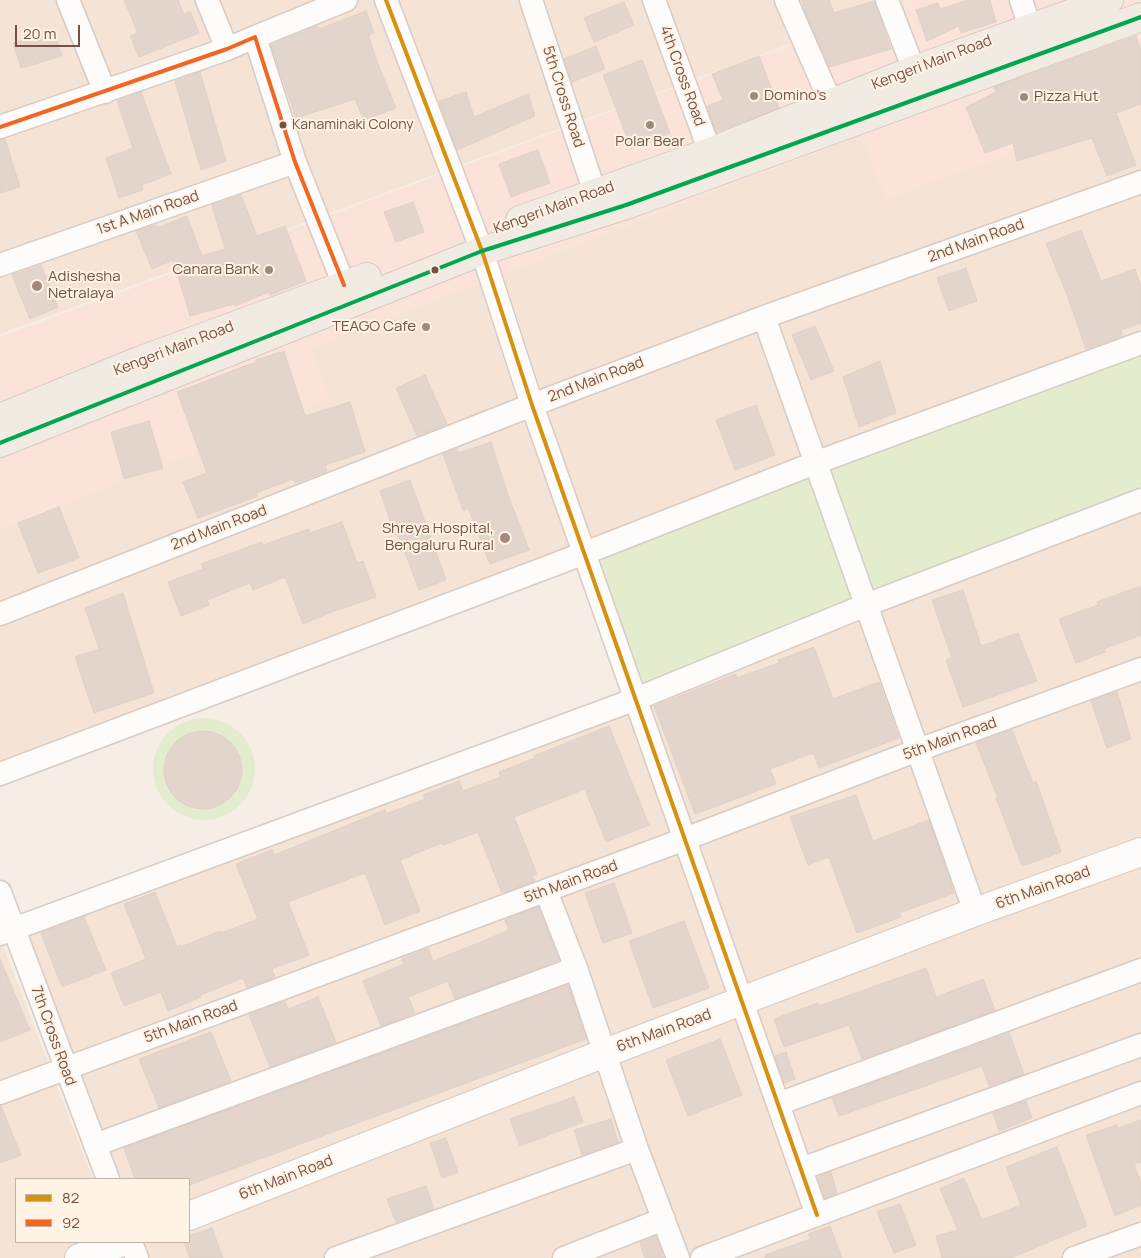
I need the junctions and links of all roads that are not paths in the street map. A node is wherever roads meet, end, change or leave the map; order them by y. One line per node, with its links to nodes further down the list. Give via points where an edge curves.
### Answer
1 (68, 0): 16 (street)
2 (207, 0): 14 (street)
3 (346, 0): 13 (street)
4 (386, 0): 23 (street)
5 (531, 0): 22 (street, 5th Cross Road)
6 (654, 0): 19 (street, 4th Cross Road)
7 (786, 0): 17 (street)
8 (887, 0): 15 (street)
9 (1021, 0): 12 (street)
10 (1109, 0): 12 (main road, Kengeri Main Road)
11 (1141, 17): 23 (main road, Kengeri Main Road, via 626,205)
12 (1030, 27): 15 (main road, Kengeri Main Road)
13 (255, 37): 14 (street); 20 (street)
14 (227, 49): 16 (street)
15 (914, 70): 17 (main road, Kengeri Main Road)
16 (105, 92): 18 (street)
17 (831, 103): 19 (main road, Kengeri Main Road)
18 (0, 127)
19 (710, 152): 22 (main road, Kengeri Main Road)
20 (295, 162): 24 (street, 1st A Main Road); 25 (street)
21 (1141, 182): 26 (street, 2nd Main Road)
22 (595, 193): 23 (main road, Kengeri Main Road)
23 (479, 243): 25 (main road, Kengeri Main Road); 28 (street); 30 (main road, Kengeri Main Road)
24 (0, 265)
25 (344, 286): 29 (main road, Kengeri Main Road, via 139,361)
26 (764, 317): 28 (street, 2nd Main Road); 31 (street)
27 (1141, 343): 31 (street)
28 (532, 405): 33 (street); 35 (street, 2nd Main Road)
29 (0, 418)
30 (0, 443)
31 (816, 463): 33 (street); 34 (street)
32 (1141, 500): 34 (street)
33 (585, 553): 37 (street); 39 (street)
34 (866, 605): 37 (street); 38 (street)
35 (0, 614)
36 (1141, 669): 38 (street, 5th Main Road)
37 (636, 699): 40 (street); 45 (street)
38 (918, 750): 40 (street, 5th Main Road); 44 (street)
39 (0, 774)
40 (685, 839): 42 (street, 5th Main Road); 48 (street)
41 (1141, 852): 44 (street, 6th Main Road)
42 (546, 891): 46 (street); 51 (street, 5th Main Road)
43 (0, 892): 45 (street, 7th Cross Road)
44 (975, 912): 48 (street, 6th Main Road)
45 (7, 931): 51 (street, 7th Cross Road)
46 (576, 968): 50 (street); 55 (street)
47 (1141, 970): 54 (street)
48 (742, 1002): 50 (street, 6th Main Road); 54 (street)
49 (1141, 1045): 57 (street)
50 (605, 1053): 56 (street); 60 (street, 6th Main Road)
51 (65, 1069): 52 (street, 5th Main Road); 55 (street, 7th Cross Road)
52 (0, 1093)
53 (1141, 1093): 59 (street)
54 (778, 1104): 57 (street)
55 (95, 1145): 58 (street, 7th Cross Road)
56 (638, 1149): 61 (street); 67 (street)
57 (801, 1169): 59 (street)
58 (108, 1178)
59 (817, 1215): 70 (street)
60 (190, 1216)
61 (664, 1219): 68 (street); 69 (street)
62 (1141, 1234): 71 (street)
63 (119, 1243): 65 (street)
64 (131, 1243): 66 (street)
65 (79, 1258)
66 (137, 1258)
67 (336, 1258)
68 (564, 1258)
69 (678, 1258)
70 (702, 1258)
71 (1074, 1258)

